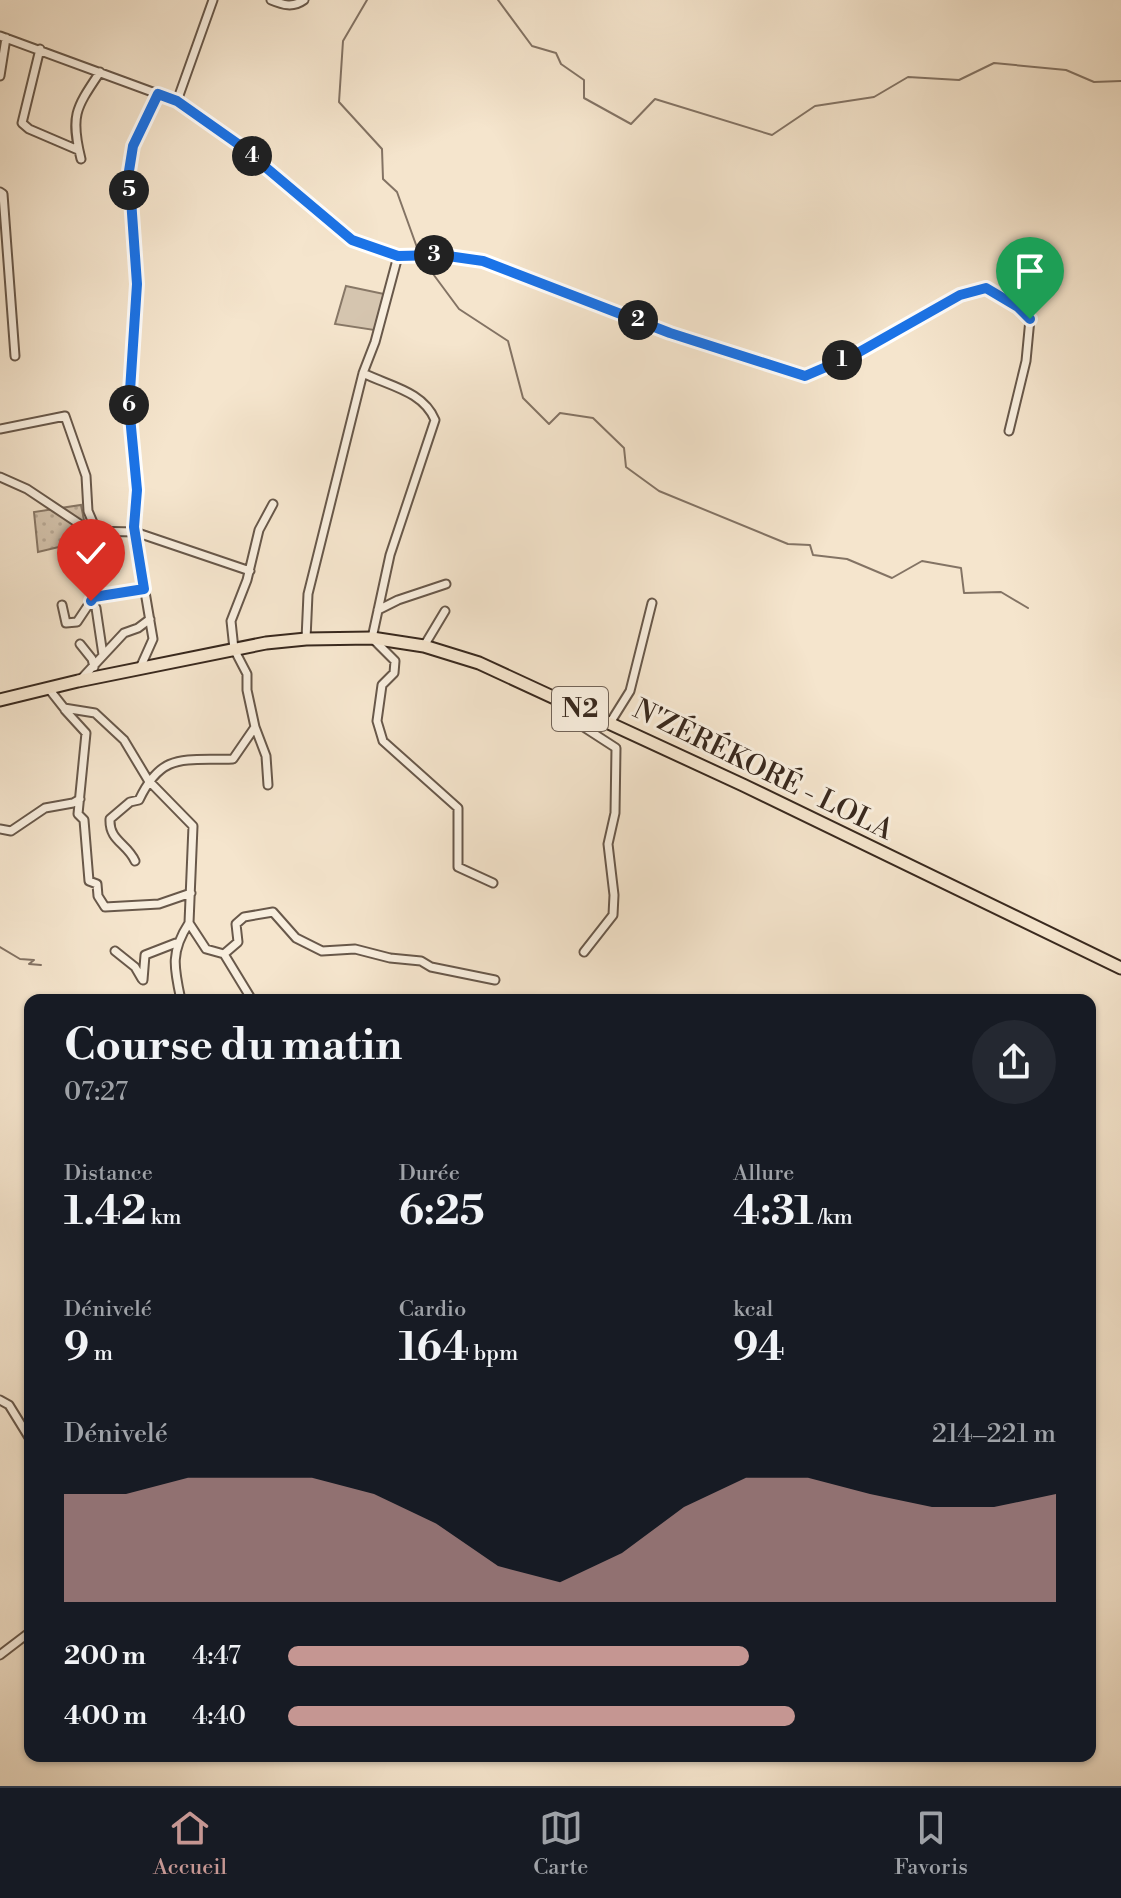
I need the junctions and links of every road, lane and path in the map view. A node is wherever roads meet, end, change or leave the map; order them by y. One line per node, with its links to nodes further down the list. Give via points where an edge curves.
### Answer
1 (213, 0): 9 (street)
2 (271, 0): 3 (street, via 291,6)
3 (304, 0)
4 (3, 37): 5 (street); 7 (street)
5 (40, 49): 6 (street); 6 (street, via 22,123 80,154 74,132 77,106)
6 (100, 72): 8 (street)
7 (0, 76)
8 (158, 94): 9 (street); 19 (street, via 133,146 129,171 137,284 129,389)
9 (177, 101): 11 (street, via 238,144 352,240)
10 (0, 192): 12 (street)
11 (398, 256): 13 (street); 15 (street, via 483,261 670,333 805,376 854,355 960,295 986,288 1030,319)
12 (15, 356)
13 (363, 373): 26 (street, via 414,395 430,407 435,420 390,555); 30 (street, via 308,594)
14 (0, 429): 18 (street, via 65,416 86,476 88,511)
15 (1009, 431)
16 (0, 477): 18 (street)
17 (273, 504): 20 (street, via 259,530)
18 (97, 532): 19 (street)
19 (135, 532): 20 (street); 22 (street)
20 (250, 571): 33 (street, via 231,621)
21 (446, 584): 26 (street)
22 (144, 589): 23 (street); 28 (street)
23 (91, 601): 25 (street, via 77,622 66,623); 34 (street)
24 (652, 603): 42 (street, via 630,691)
25 (62, 605)
26 (378, 610): 29 (street)
27 (445, 611): 32 (street)
28 (150, 619): 34 (street, via 124,633); 36 (street, via 153,639)
29 (372, 638): 30 (highway, N'ZÉRÉKORÉ - LOLA / N2); 32 (highway, N'ZÉRÉKORÉ - LOLA / N2); 49 (street, via 395,661 394,673 382,685 377,721 383,741 458,808 458,867)
30 (306, 639): 33 (highway, N'ZÉRÉKORÉ - LOLA / N2)
31 (80, 644): 35 (street)
32 (424, 646): 40 (highway, N'ZÉRÉKORÉ - LOLA / N2, via 479,663)
33 (234, 649): 36 (highway, N'ZÉRÉKORÉ - LOLA / N2); 43 (street, via 247,674)
34 (103, 655): 35 (street)
35 (94, 667): 37 (street)
36 (139, 670): 37 (highway, N'ZÉRÉKORÉ - LOLA / N2)
37 (78, 681): 38 (highway, N'ZÉRÉKORÉ - LOLA / N2)
38 (49, 689): 39 (highway, N'ZÉRÉKORÉ - LOLA / N2); 41 (street)
39 (0, 700)
40 (570, 705): 42 (highway, N'ZÉRÉKORÉ - LOLA / N2); 54 (street, via 579,724 616,748 615,813 608,844 613,915)
41 (64, 708): 44 (street, via 95,713 124,740); 46 (street, via 86,733)
42 (610, 723): 56 (highway, N'ZÉRÉKORÉ - LOLA / N2)
43 (255, 727): 44 (street, via 233,759 168,762); 45 (street, via 266,756)
44 (148, 780): 48 (street, via 139,800 110,819 116,841); 50 (street, via 193,826)
45 (268, 785)
46 (80, 799): 47 (street, via 45,808 11,831); 50 (street, via 89,881 97,884 105,907 159,904)
47 (0, 829)
48 (135, 861)
49 (493, 883)
50 (191, 893): 51 (street)
51 (189, 923): 52 (street); 55 (street, via 206,949)
52 (176, 943): 53 (street, via 145,955 143,980); 58 (street)
53 (115, 951)
54 (584, 952)
55 (224, 954): 57 (street, via 238,942 236,924 244,917 273,912 296,938 322,951 355,949); 59 (street)
56 (1121, 968)
57 (495, 980)
58 (180, 994)
59 (248, 994)
60 (0, 1400): 61 (street)
61 (24, 1429)
62 (24, 1637): 63 (street)
63 (0, 1655)

